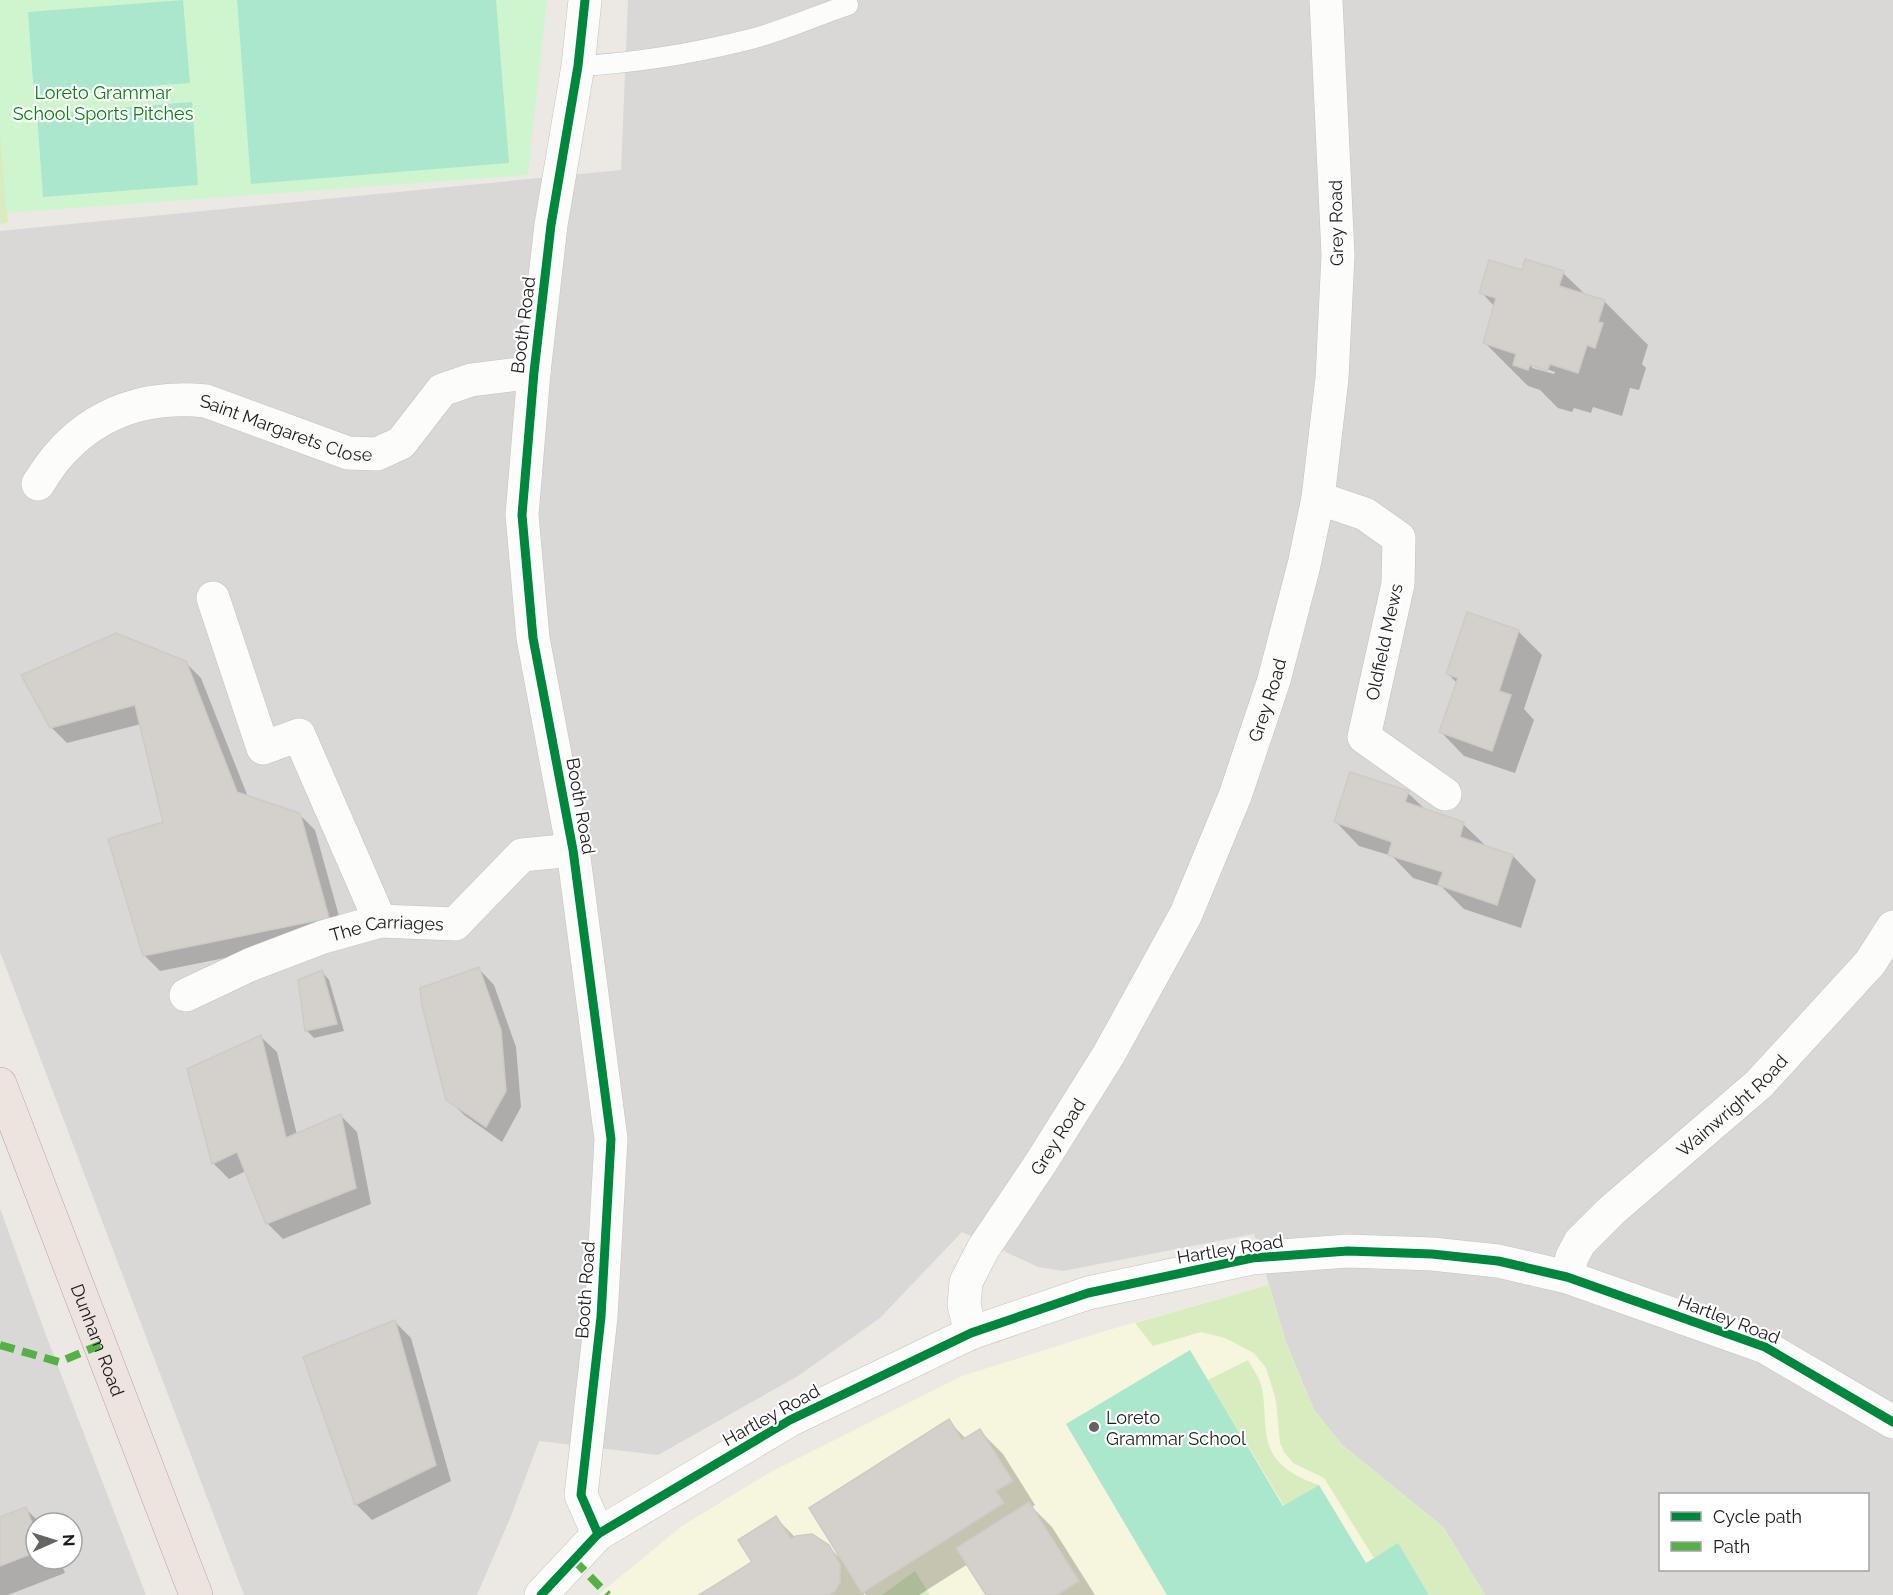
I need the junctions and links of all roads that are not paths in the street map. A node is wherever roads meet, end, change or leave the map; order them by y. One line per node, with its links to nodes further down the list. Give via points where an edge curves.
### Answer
1 (585, 0): 4 (street, Booth Road)
2 (1326, 0): 7 (street, Grey Road, via 1338,255 1332,378)
3 (848, 5): 4 (lane, via 749,40 666,58)
4 (578, 66): 5 (street, Booth Road, via 551,225)
5 (534, 372): 6 (street, Saint Margarets Close, via 471,380 442,390 401,443 377,454 348,453 206,401 144,403 115,412 87,429 57,457); 10 (street, Booth Road, via 522,514 533,638)
6 (38, 484)
7 (1318, 498): 9 (street, Oldfield Mews, via 1365,514 1399,538 1398,584 1364,737); 16 (street, Grey Road, via 1274,680 1235,796 1186,914 1109,1054 983,1249 966,1282 964,1305)
8 (213, 598): 11 (street, via 263,748 299,735)
9 (1445, 794)
10 (573, 850): 11 (street, The Carriages, via 522,855 455,924); 18 (street, Booth Road, via 611,1139 601,1317 581,1495)
11 (380, 921): 13 (street, The Carriages, via 252,964)
12 (1893, 927): 15 (street, Wainwright Road, via 1869,963 1759,1084 1611,1210 1580,1242)
13 (186, 995)
14 (0, 1084): 19 (highway, Dunham Road)
15 (1567, 1277): 16 (street, Hartley Road, via 1498,1261 1432,1254 1348,1251 1252,1258 1088,1293); 17 (street, Hartley Road, via 1765,1347)
16 (971, 1333): 18 (street, Hartley Road, via 790,1420)
17 (1893, 1422)
18 (598, 1534): 20 (street)
19 (196, 1595)
20 (542, 1595)

